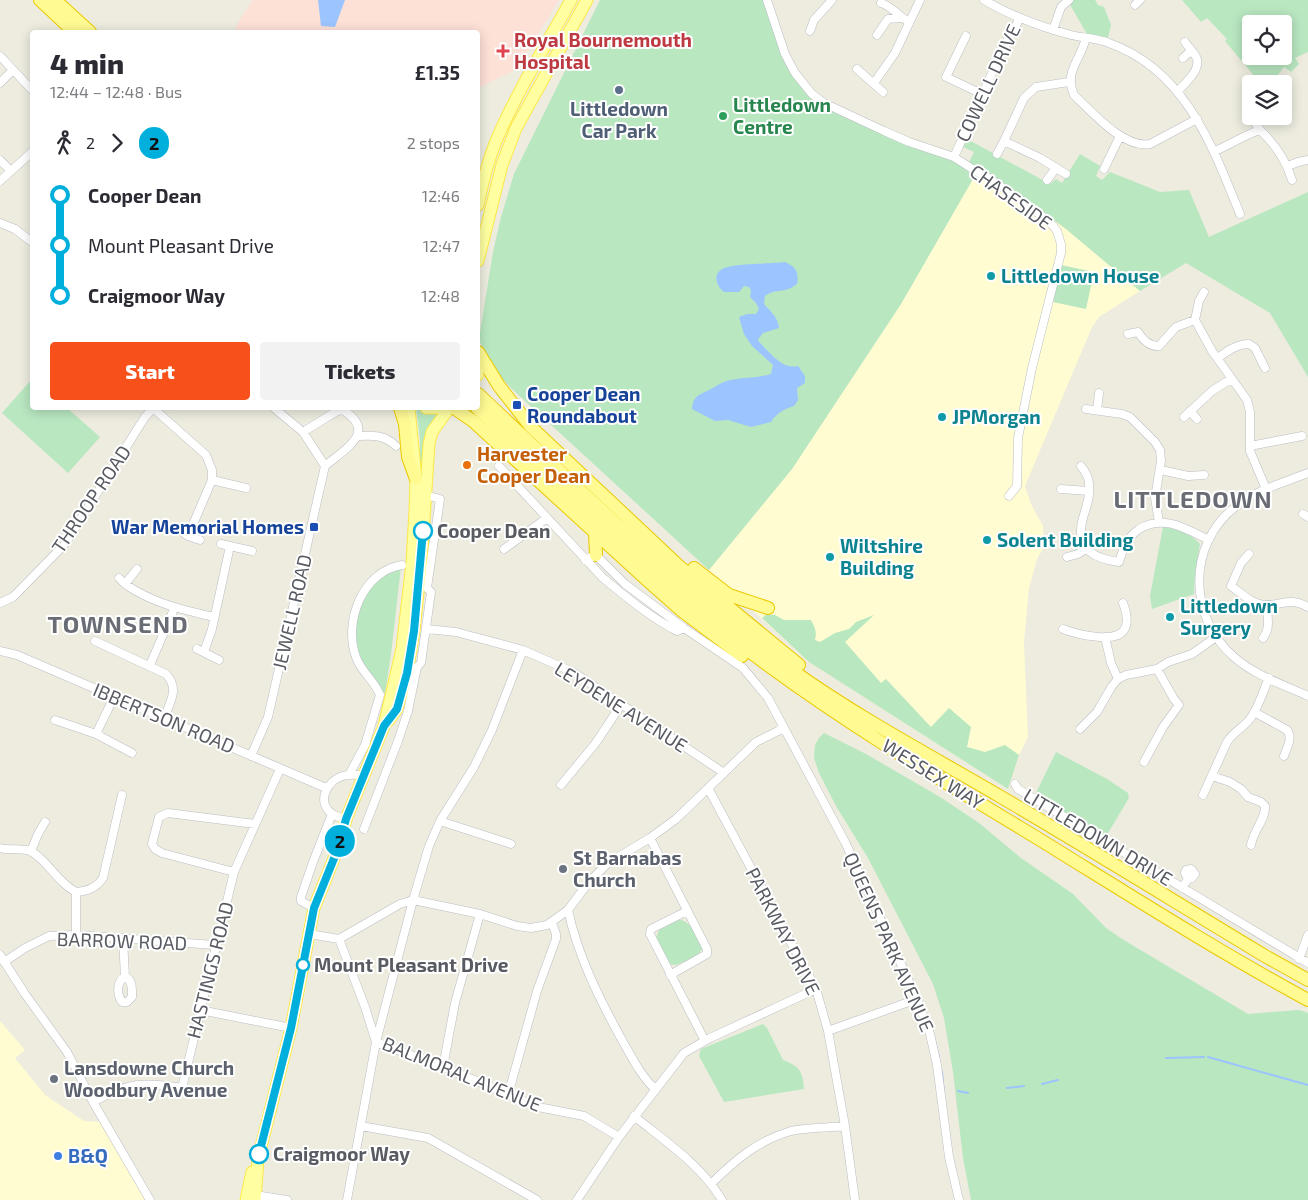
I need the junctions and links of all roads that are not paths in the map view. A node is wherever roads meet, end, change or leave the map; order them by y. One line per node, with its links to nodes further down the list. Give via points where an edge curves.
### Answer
1 (40, 0): 14 (highway)
2 (55, 0): 15 (highway)
3 (571, 0): 53 (main road, via 520,88 499,134)
4 (587, 0): 57 (main road, via 516,128 502,165)
5 (767, 0): 42 (street, CHASESIDE, via 785,54 812,94 824,103 884,131)
6 (832, 0): 17 (street, via 814,20)
7 (920, 0): 13 (street)
8 (984, 0): 12 (street, COWELL DRIVE)
9 (1069, 0): 16 (street, via 1061,7)
10 (881, 3): 11 (street, via 893,8)
11 (900, 18): 13 (street); 18 (street, via 888,19)
12 (1020, 18): 16 (street); 33 (street, COWELL DRIVE)
13 (909, 22): 27 (street, via 895,53)
14 (72, 30)
15 (88, 30)
16 (1053, 30): 20 (street)
17 (810, 31)
18 (877, 35)
19 (966, 36): 33 (street, via 946,77)
20 (1086, 38): 28 (street, via 1073,66); 31 (street, via 1108,42 1142,59)
21 (1185, 42): 22 (street)
22 (1191, 51): 24 (street); 31 (street, via 1197,60 1196,68)
23 (0, 56): 26 (street)
24 (1183, 58)
25 (857, 68): 27 (street)
26 (13, 70): 29 (street); 30 (street)
27 (874, 82): 32 (street)
28 (1070, 82): 37 (street, via 1074,95); 38 (street, via 1036,87 1024,98)
29 (0, 83)
30 (30, 88)
31 (1178, 90): 34 (street)
32 (883, 92)
33 (982, 94): 42 (street, COWELL DRIVE)
34 (1197, 119): 37 (street, via 1150,144 1133,143); 39 (street)
35 (1257, 125): 36 (street)
36 (1260, 130): 39 (street); 45 (street)
37 (1120, 136): 47 (street)
38 (1004, 141): 41 (street); 46 (street)
39 (1214, 151): 54 (street)
40 (30, 154): 48 (street)
41 (997, 154)
42 (954, 156): 109 (street, CHASESIDE, via 1049,221 1061,244 1018,438 1017,486)
43 (0, 160): 48 (street)
44 (1308, 160): 45 (street)
45 (1288, 166): 51 (street)
46 (1056, 168): 49 (street); 50 (street)
47 (1104, 169)
48 (11, 171): 52 (street)
49 (1066, 174)
50 (1047, 180)
51 (1292, 180)
52 (0, 181)
53 (480, 195)
54 (1240, 214)
55 (0, 224): 56 (street)
56 (30, 241)
57 (480, 253)
58 (1204, 292): 59 (street)
59 (1194, 320): 63 (street, via 1176,327); 68 (street)
60 (1139, 323): 61 (street)
61 (1138, 332): 62 (street); 63 (street, via 1148,344)
62 (1128, 334)
63 (1156, 346): 67 (street)
64 (1267, 350): 65 (street)
65 (1258, 354): 68 (street, via 1253,345 1246,343); 69 (street)
66 (480, 355): 106 (highway, via 531,427)
67 (1158, 355)
68 (1218, 358): 70 (street)
69 (1265, 368)
70 (1231, 379): 85 (street); 94 (street, via 1249,406)
71 (1099, 393): 84 (street)
72 (480, 396): 106 (highway)
73 (1086, 409): 84 (street)
74 (151, 410): 134 (street, THROOP ROAD, via 65,544 14,597)
75 (155, 410): 102 (street, via 206,455)
76 (276, 410): 89 (street)
77 (342, 410): 89 (street)
78 (345, 410): 90 (street, via 358,425)
79 (401, 410): 101 (highway, via 408,457)
80 (409, 410): 101 (main road)
81 (446, 410): 108 (main road, via 432,432 429,444)
82 (457, 410): 113 (highway)
83 (479, 410): 167 (highway, WESSEX WAY, via 721,629)
84 (1097, 410): 98 (street, via 1122,414 1135,421 1158,446)
85 (1190, 411): 86 (street); 87 (street)
86 (1184, 417)
87 (1197, 419)
88 (1293, 429): 92 (street)
89 (303, 432): 95 (street)
90 (358, 436): 93 (street, via 379,436); 95 (street)
91 (1302, 436): 92 (street)
92 (1293, 438): 94 (street)
93 (396, 446)
94 (1250, 446): 105 (street)
95 (325, 466): 171 (street, JEWELL ROAD, via 268,717)
96 (499, 466): 110 (street)
97 (1081, 466): 107 (street, via 1088,478)
98 (1161, 470): 100 (street, via 1188,476); 111 (street, via 1156,498)
99 (1308, 473): 105 (street)
100 (1204, 475)
101 (416, 479): 148 (main road, via 412,562)
102 (212, 480): 103 (street); 114 (street)
103 (246, 488)
104 (1062, 489): 107 (street)
105 (1266, 489): 116 (street, via 1228,513)
106 (590, 491): 138 (highway, via 730,594); 219 (highway, WESSEX WAY, via 775,645 888,731)
107 (1089, 491): 119 (street, via 1081,532)
108 (426, 495): 133 (main road); 133 (street, via 440,499)
109 (1009, 496)
110 (547, 518): 120 (street); 124 (street)
111 (1159, 522): 116 (street, via 1175,524); 125 (street, via 1143,527 1130,537)
112 (177, 528): 114 (street)
113 (595, 533): 124 (highway); 167 (highway, via 682,611 729,647 800,696)
114 (188, 536): 115 (street)
115 (200, 540)
116 (1208, 540): 145 (street, via 1199,572 1199,596)
117 (221, 544): 118 (street)
118 (230, 546): 121 (street); 140 (street)
119 (1087, 548): 123 (street); 125 (street, via 1099,558)
120 (504, 549)
121 (252, 551)
122 (1249, 554): 132 (street)
123 (1067, 557)
124 (591, 558): 141 (street); 141 (street, via 603,578 644,610 676,630)
125 (1119, 562): 128 (street)
126 (402, 565): 157 (street, via 392,566 373,580 359,598 354,619 351,640 356,657)
127 (137, 569): 130 (street)
128 (1118, 571)
129 (118, 578): 130 (street)
130 (125, 584): 139 (street)
131 (1221, 585): 132 (street)
132 (1231, 586): 136 (street, via 1246,597)
133 (423, 587): 142 (street, via 431,592); 148 (main road, via 414,590 408,635); 153 (main road, via 414,631)
134 (0, 603)
135 (1124, 603): 144 (street, via 1124,629)
136 (1267, 605): 137 (street, via 1290,601); 146 (street, via 1268,632)
137 (1308, 607)
138 (768, 608)
139 (174, 609): 140 (street); 152 (street)
140 (214, 617): 151 (street, via 200,651)
141 (684, 628): 166 (street, QUEENS PARK AVENUE, via 743,668 768,698)
142 (427, 629): 149 (street, LEYDENE AVENUE, via 456,632); 153 (street, via 421,663)
143 (1064, 629): 144 (street)
144 (1106, 637): 156 (street)
145 (1216, 638): 154 (street, via 1192,654); 155 (street, via 1235,658)
146 (1263, 638)
147 (94, 641): 152 (street)
148 (402, 649): 160 (main road)
149 (523, 650): 161 (street, LEYDENE AVENUE, via 573,672); 187 (street, via 482,752)
150 (0, 651): 159 (street, IBBERTSON ROAD, via 17,655)
151 (219, 660)
152 (150, 665): 163 (street, via 173,681 174,690)
153 (413, 667): 165 (main road, via 397,709); 190 (street, via 408,711)
154 (1157, 668): 156 (street); 173 (street, via 1182,707 1164,727)
155 (1268, 678): 158 (street); 162 (street)
156 (1118, 679): 168 (street, via 1097,712)
157 (380, 695): 160 (street); 176 (street, via 365,744)
158 (1308, 696)
159 (114, 697): 163 (street, IBBERTSON ROAD); 169 (street)
160 (390, 702): 165 (main road)
161 (621, 704): 175 (street, LEYDENE AVENUE); 180 (street, via 595,744)
162 (1254, 712): 172 (street, via 1290,733); 178 (street, via 1230,736)
163 (164, 718): 171 (street, IBBERTSON ROAD)
164 (55, 720): 169 (street)
165 (384, 726): 177 (main road)
166 (784, 728): 175 (street, via 756,742); 221 (street, QUEENS PARK AVENUE, via 845,842)
167 (861, 729): 222 (highway, WESSEX WAY, via 1215,947)
168 (1080, 729)
169 (96, 734): 170 (street)
170 (132, 752)
171 (251, 756): 174 (street, IBBERTSON ROAD)
172 (1284, 756)
173 (1144, 762)
174 (280, 769): 181 (street, IBBERTSON ROAD); 189 (street, HASTINGS ROAD)
175 (724, 773): 182 (street)
176 (349, 775): 177 (street); 181 (street, via 338,778)
177 (363, 776): 186 (main road)
178 (1212, 776): 184 (street); 192 (street, via 1230,782 1265,806)
179 (1015, 784): 200 (street, LITTLEDOWN DRIVE, via 1018,789)
180 (561, 785)
181 (326, 788): 185 (street, via 324,798)
182 (708, 788): 193 (street, via 676,820); 220 (street, PARKWAY DRIVE)
183 (122, 795): 201 (street, via 100,883 92,889)
184 (1204, 795)
185 (332, 814): 186 (street); 203 (street, via 301,897 303,904)
186 (346, 819): 203 (main road, via 339,846)
187 (440, 821): 194 (street); 202 (street)
188 (45, 822): 197 (street)
189 (255, 824): 198 (street, HASTINGS ROAD); 198 (street, via 168,813 159,817 152,844 155,849)
190 (364, 828)
191 (1243, 831): 192 (street)
192 (1252, 835): 195 (street)
193 (650, 838): 204 (street, via 608,863); 205 (street)
194 (511, 844)
195 (1251, 845)
196 (0, 848): 197 (street)
197 (31, 851): 201 (street, via 66,887)
198 (234, 872): 213 (street, HASTINGS ROAD)
199 (1188, 879): 200 (street, LITTLEDOWN DRIVE)
200 (1182, 888): 214 (street, LITTLEDOWN DRIVE)
201 (76, 892): 209 (street)
202 (413, 900): 206 (street); 212 (street, via 400,904); 227 (street)
203 (314, 908): 208 (main road)
204 (568, 910): 207 (street); 229 (street, via 574,937 609,1018 637,1067)
205 (687, 911): 217 (street, via 707,954); 217 (street, via 650,930)
206 (480, 914): 207 (street, via 531,928); 228 (street, via 455,1003)
207 (552, 923): 230 (street, via 556,939 537,991)
208 (309, 934): 212 (street); 224 (main road)
209 (76, 935): 211 (street, BARROW ROAD); 215 (street, BARROW ROAD, via 49,936)
210 (1308, 935): 214 (street)
211 (123, 938): 213 (street, BARROW ROAD); 218 (street)
212 (339, 939): 227 (street, BALMORAL AVENUE)
213 (216, 945): 223 (street, HASTINGS ROAD)
214 (1300, 958): 216 (street, LITTLEDOWN DRIVE)
215 (2, 959): 231 (street, via 68,1052)
216 (1308, 964)
217 (670, 975): 226 (street)
218 (124, 977)
219 (1308, 980)
220 (816, 989): 225 (street, PARKWAY DRIVE); 226 (street)
221 (917, 999): 225 (street); 245 (street, QUEENS PARK AVENUE, via 937,1065 949,1157)
222 (1308, 1000)
223 (200, 1010): 224 (street); 231 (street, HASTINGS ROAD, via 182,1088 134,1085 115,1090)
224 (291, 1028): 237 (main road, via 252,1174)
225 (828, 1031): 234 (street, PARKWAY DRIVE)
226 (705, 1041): 229 (street, via 684,1053)
227 (376, 1042): 228 (street, BALMORAL AVENUE); 233 (street)
228 (442, 1067): 230 (street, BALMORAL AVENUE)
229 (656, 1089): 232 (street)
230 (508, 1095): 235 (street, BALMORAL AVENUE, via 546,1110 584,1116)
231 (93, 1102): 239 (street)
232 (634, 1116): 235 (street); 236 (street)
233 (361, 1126): 241 (street); 242 (street, via 428,1138)
234 (845, 1126): 236 (street, via 793,1131 766,1140 733,1161); 244 (street, PARKWAY DRIVE)
235 (619, 1137): 238 (street)
236 (712, 1183): 243 (street)
237 (252, 1198): 240 (street)
238 (579, 1199)
239 (150, 1200)
240 (287, 1200)
241 (346, 1200)
242 (537, 1200)
243 (722, 1200)
244 (855, 1200)
245 (959, 1200)

